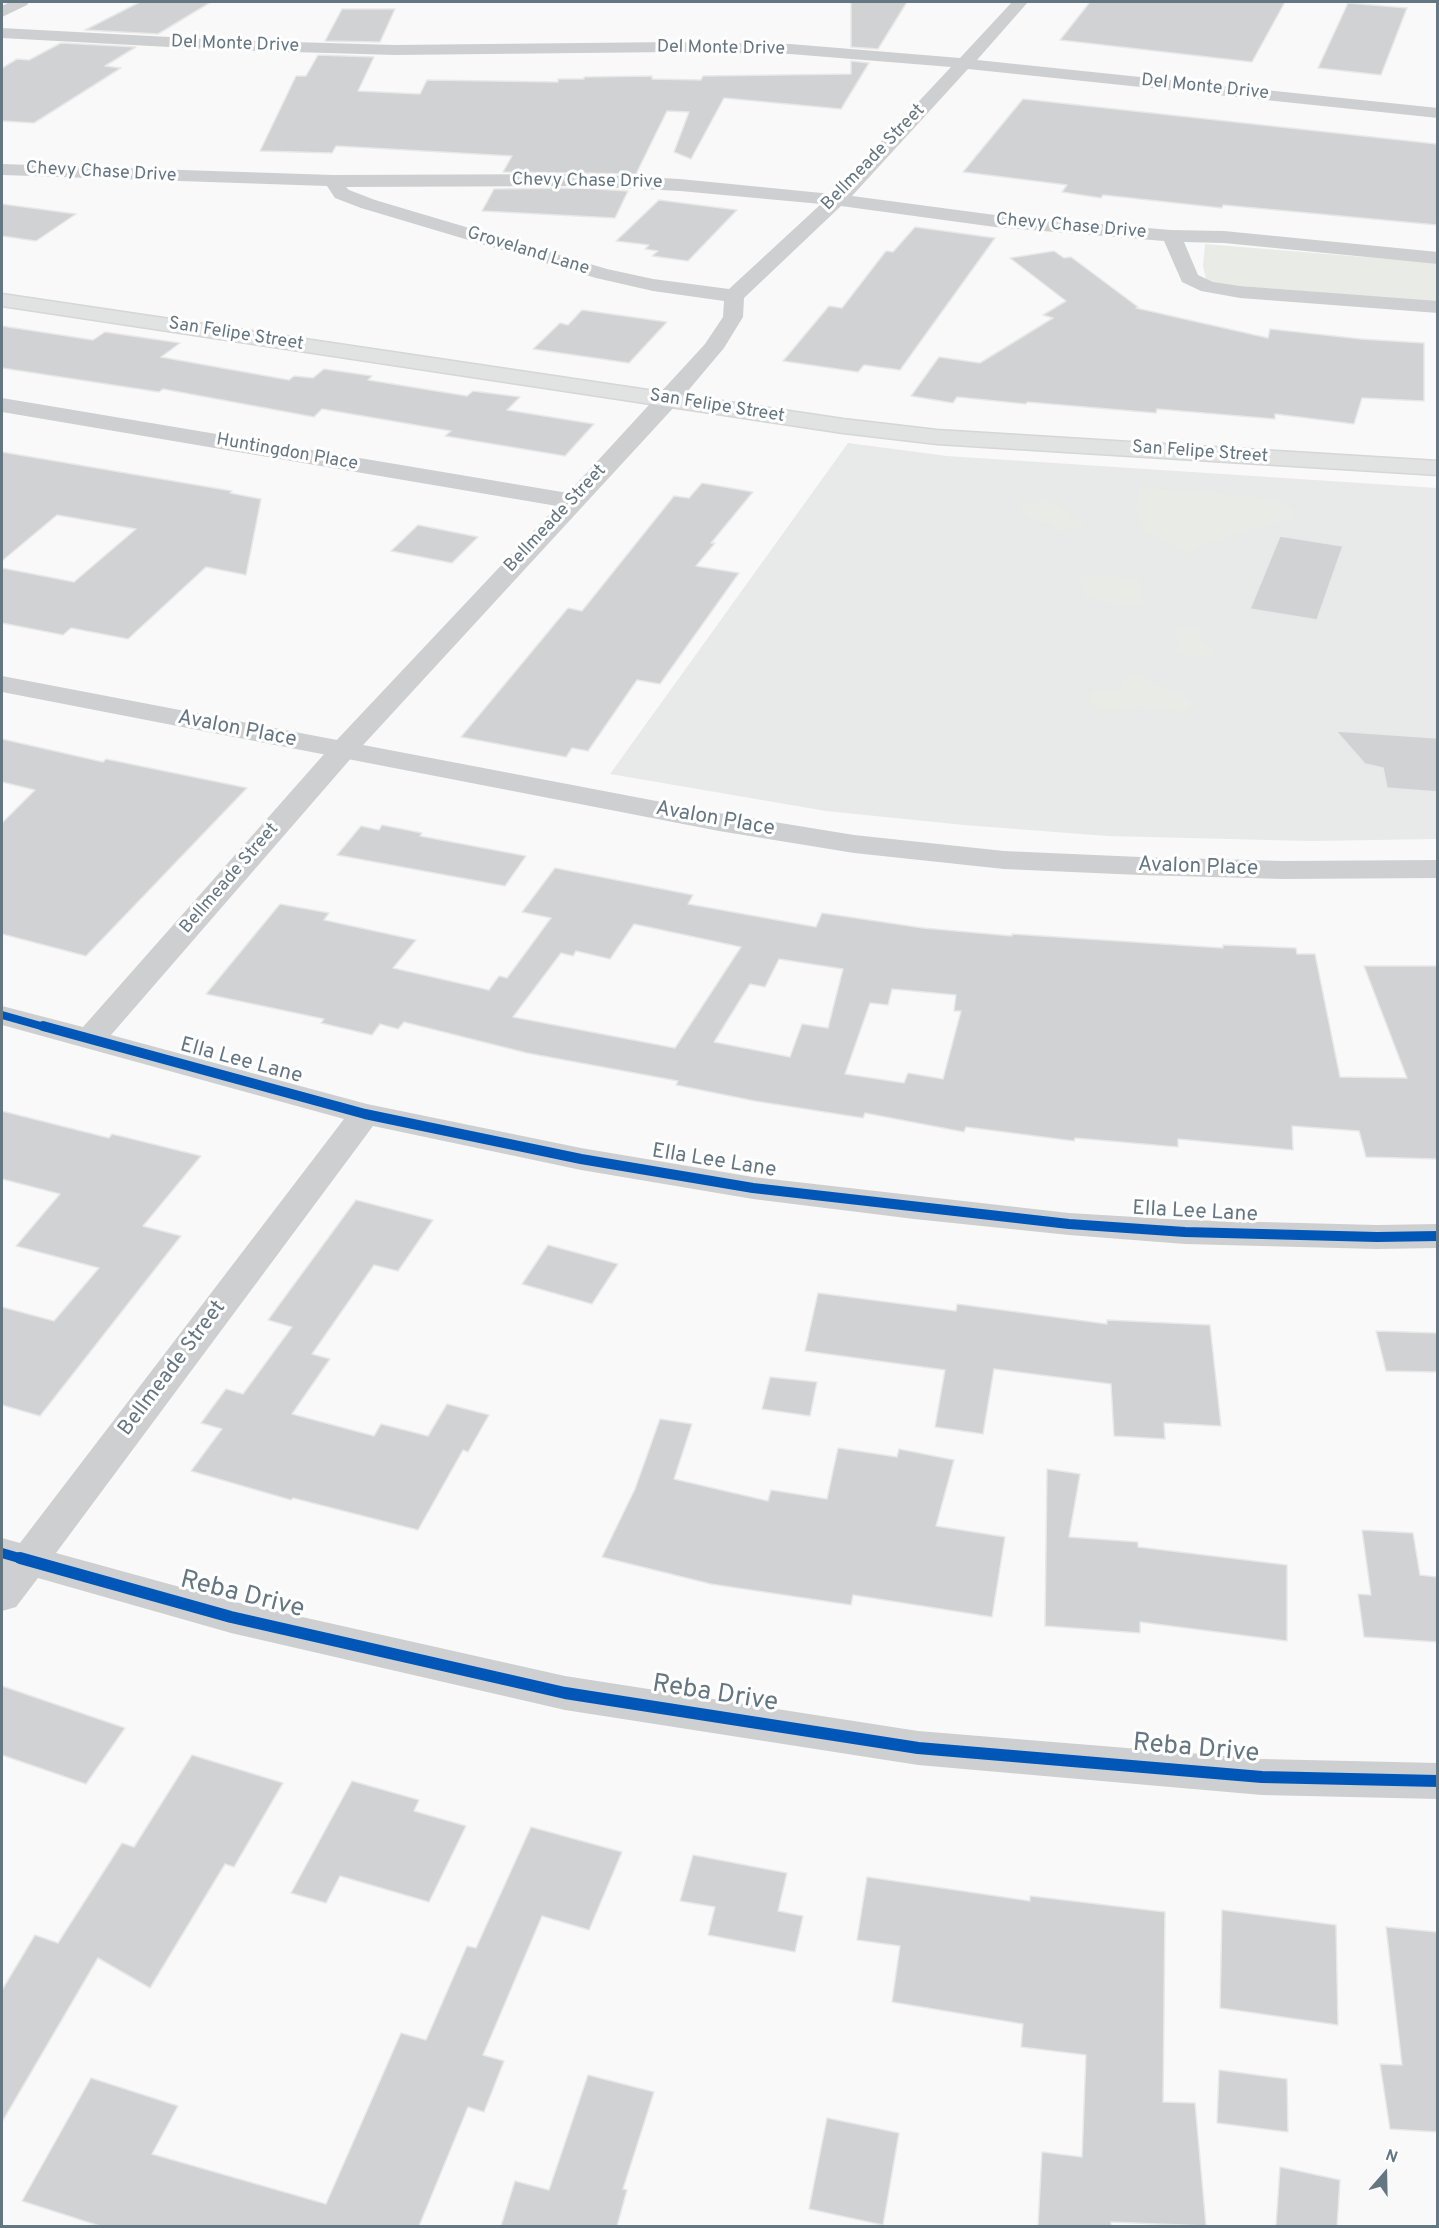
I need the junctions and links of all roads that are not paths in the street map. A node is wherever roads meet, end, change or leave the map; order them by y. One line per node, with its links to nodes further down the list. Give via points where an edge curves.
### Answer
1 (21, 2): 3 (street)
2 (1020, 2): 5 (street, Bellmeade Street)
3 (2, 12)
4 (2, 33): 5 (street, Del Monte Drive, via 395,50 790,49)
5 (963, 63): 6 (street, Del Monte Drive); 9 (street, Bellmeade Street)
6 (1437, 112)
7 (2, 169): 8 (street, Chevy Chase Drive)
8 (333, 181): 9 (street, Chevy Chase Drive, via 582,180); 12 (street, Groveland Lane, via 342,194 368,204 603,274)
9 (836, 200): 10 (street, Chevy Chase Drive, via 995,221); 12 (street, Bellmeade Street)
10 (1171, 236): 11 (street, Chevy Chase Drive, via 1224,237); 14 (street, Chevy Chase Drive, via 1189,278 1208,287)
11 (1437, 258)
12 (734, 296): 15 (street, Bellmeade Street, via 733,316 713,348)
13 (2, 300): 15 (main road, San Felipe Street)
14 (1437, 308)
15 (668, 400): 17 (main road, San Felipe Street, via 936,437); 18 (street, Bellmeade Street)
16 (2, 405): 18 (street, Huntingdon Place)
17 (1437, 468)
18 (572, 501): 20 (street, Bellmeade Street)
19 (2, 684): 20 (street, Avalon Place)
20 (343, 750): 21 (street, Avalon Place, via 719,822 1005,860 1284,870); 23 (street, Bellmeade Street)
21 (1437, 869)
22 (2, 1015): 23 (street, Ella Lee Lane)
23 (89, 1040): 24 (street, Ella Lee Lane)
24 (365, 1114): 25 (street, Ella Lee Lane, via 581,1159 753,1188 914,1208 1185,1232); 26 (street, Bellmeade Street)
25 (1437, 1236)
26 (15, 1557): 27 (street, Bellmeade Street); 28 (street, Reba Drive, via 231,1617 601,1699 918,1748 1262,1777)
27 (2, 1596)
28 (1437, 1781)

